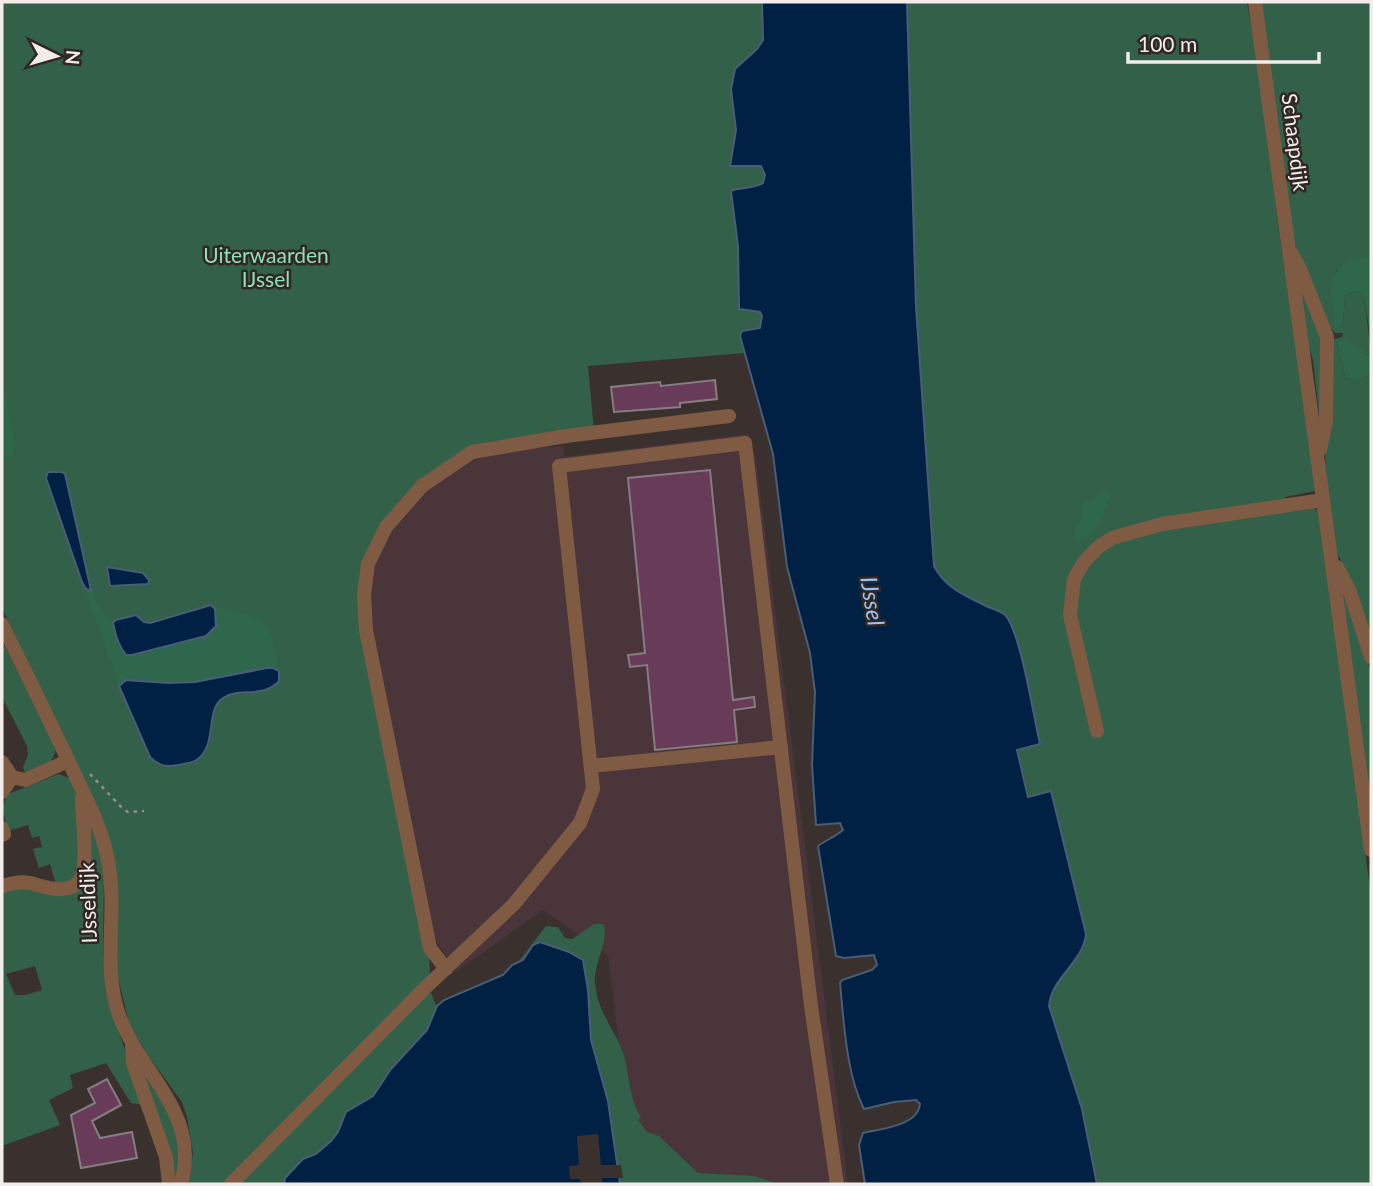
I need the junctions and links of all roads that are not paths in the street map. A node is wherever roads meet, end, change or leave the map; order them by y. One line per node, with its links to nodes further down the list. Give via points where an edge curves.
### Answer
1 (1255, 2): 2 (street, Schaapdijk)
2 (1288, 247): 4 (street, Schaapdijk); 4 (street, Schaapdijk, via 1326,337 1326,421)
3 (729, 416): 21 (street, via 472,452 422,486 386,527 368,564 366,630 430,948)
4 (1317, 457): 5 (street, Schaapdijk)
5 (1323, 500): 6 (street, Schaapdijk); 9 (street, via 1163,524 1112,538 1097,548 1074,579 1070,615)
6 (1331, 556): 8 (street, via 1350,592); 19 (street, Schaapdijk)
7 (2, 624): 11 (street, IJsseldijk)
8 (1371, 657)
9 (1097, 731)
10 (781, 747): 13 (street); 13 (street, via 745,443 559,466); 26 (street)
11 (68, 761): 14 (street, via 24,780); 15 (street, IJsseldijk)
12 (2, 762): 14 (street)
13 (592, 766): 21 (street, via 593,789 580,823 514,904)
14 (12, 777): 16 (street)
15 (82, 790): 20 (street, via 84,860 80,880 57,890 24,880); 22 (street, IJsseldijk, via 108,860 112,981 119,1015)
16 (2, 792)
17 (2, 828): 18 (street)
18 (2, 835)
19 (1371, 850)
20 (2, 886)
21 (446, 969): 25 (street)
22 (132, 1044): 23 (street, via 132,1063 166,1157); 24 (street, IJsseldijk, via 181,1125 186,1163)
23 (169, 1184)
24 (181, 1184)
25 (231, 1184)
26 (837, 1184)

